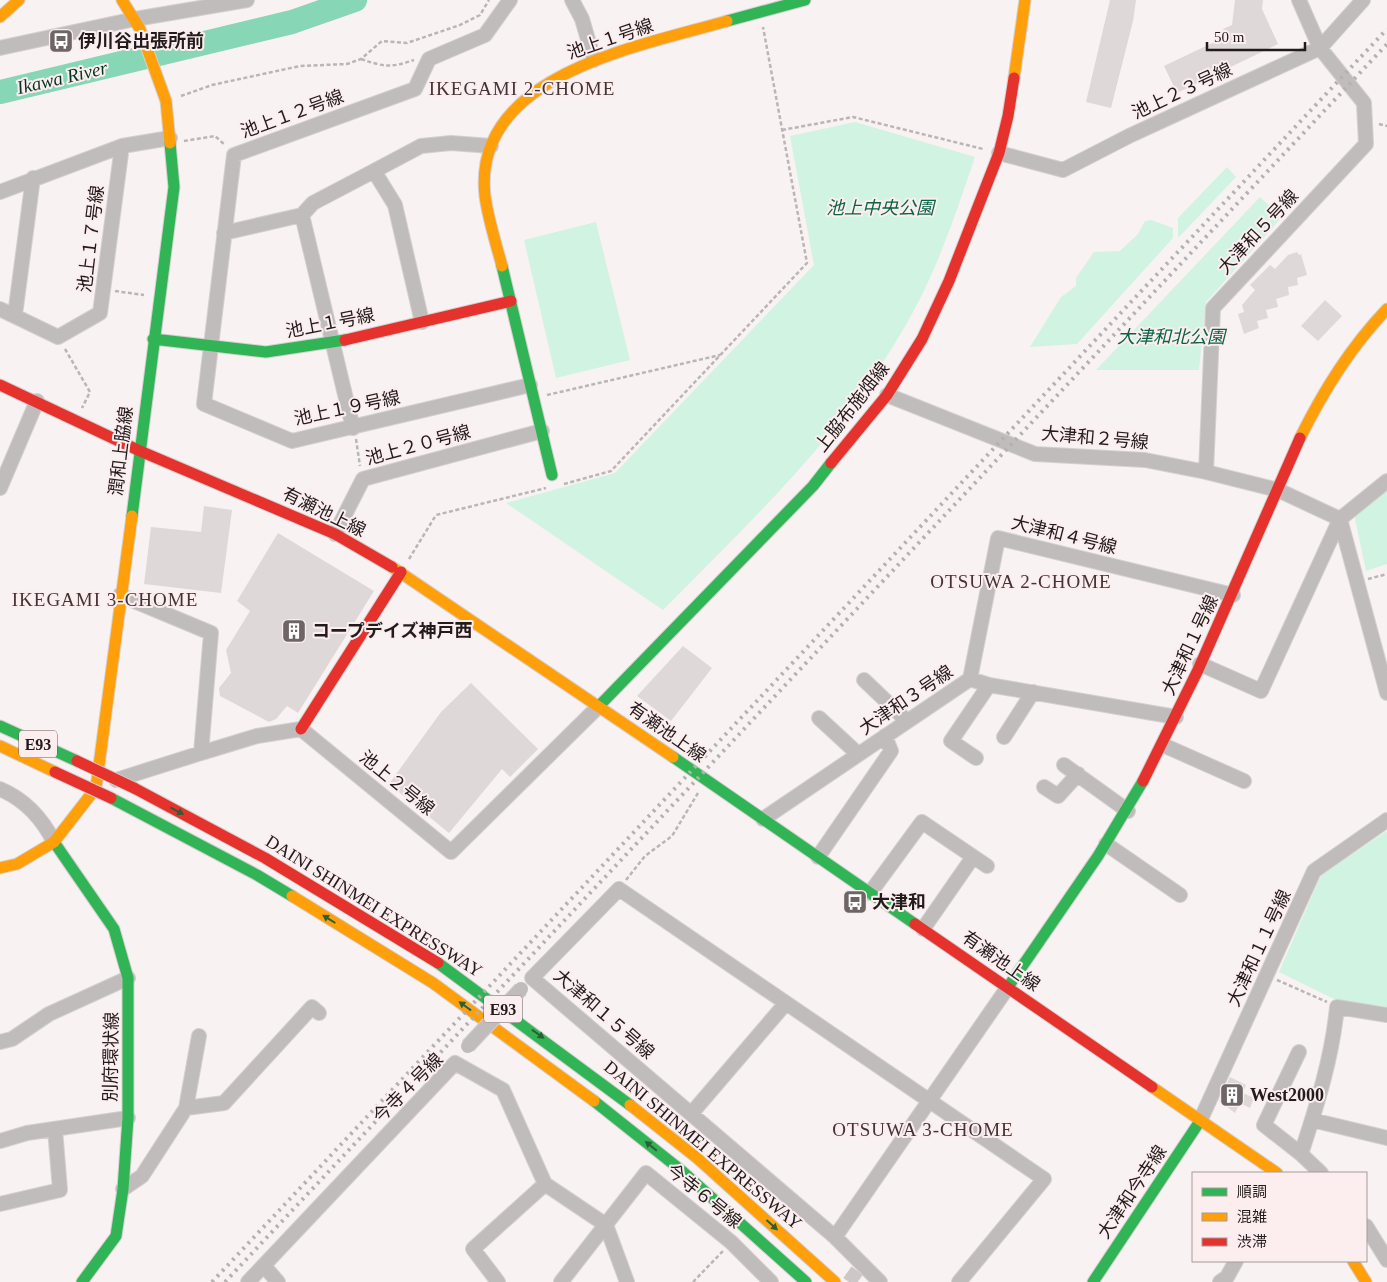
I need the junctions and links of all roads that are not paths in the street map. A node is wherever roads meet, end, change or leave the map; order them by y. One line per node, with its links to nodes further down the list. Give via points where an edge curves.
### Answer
1 (19, 0): 11 (main road)
2 (122, 0): 12 (main road, 潤和上脇線)
3 (247, 0): 12 (street)
4 (510, 0): 24 (street, 池上１２号線, via 485,35 429,59 415,89 234,156)
5 (572, 0): 15 (street, via 582,19)
6 (805, 0): 10 (main road, 池上１号線)
7 (1025, 0): 19 (main road, 上脇布施畑線, via 1008,116)
8 (1299, 0): 14 (street, 大津和５号線)
9 (1363, 0): 14 (street, 池上２３号線)
10 (760, 5): 15 (main road, 池上１号線)
11 (0, 17)
12 (137, 24): 13 (street); 16 (main road, 潤和上脇線, via 171,99)
13 (0, 48)
14 (1320, 48): 19 (street, 池上２３号線, via 1063,170); 40 (street, 大津和５号線, via 1364,103 1366,144 1213,308)
15 (594, 60): 18 (main road, 池上１号線, via 556,79 522,102)
16 (170, 138): 17 (street); 30 (main road, 潤和上脇線, via 174,187)
17 (122, 146): 21 (street); 28 (street, 池上１７号線, via 100,313 58,337)
18 (491, 146): 20 (street, via 452,143 421,146); 25 (main road, 池上１号線, via 485,196)
19 (999, 153): 35 (main road, 上脇布施畑線, via 949,281 922,339)
20 (374, 171): 23 (street, via 313,203); 29 (street, via 395,205)
21 (33, 178): 22 (street); 28 (street)
22 (0, 192)
23 (302, 215): 24 (street); 31 (street)
24 (224, 233): 32 (street, 池上１２号線)
25 (511, 301): 29 (main road, 池上１号線); 34 (main road, 池上１号線)
26 (0, 309): 28 (street)
27 (1387, 309): 44 (main road, 大津和１号線, via 1366,328 1333,375 1304,429)
28 (15, 315)
29 (422, 322): 31 (main road, 池上１号線)
30 (153, 339): 32 (main road, 池上１号線); 39 (main road, 潤和上脇線)
31 (334, 343): 32 (main road, 池上１号線, via 266,352); 37 (street)
32 (211, 347): 37 (street, 池上１９号線, via 204,404 292,440)
33 (0, 385): 36 (main road, 有瀬池上線)
34 (532, 392): 37 (street, 池上１９号線); 38 (main road, 池上１号線)
35 (887, 395): 40 (street, 大津和２号線, via 1036,454 1145,460); 56 (main road, 上脇布施畑線, via 813,486)
36 (37, 402): 39 (main road, 有瀬池上線); 43 (street)
37 (354, 428)
38 (542, 431): 41 (main road, 池上１号線); 46 (street, 池上２０号線, via 363,479)
39 (140, 451): 46 (main road, 有瀬池上線); 48 (main road, 潤和上脇線)
40 (1206, 472): 44 (street, 大津和２号線)
41 (552, 481)
42 (1387, 481): 45 (street)
43 (0, 488)
44 (1278, 490): 45 (street); 49 (main road, 大津和１号線)
45 (1340, 519): 50 (street, via 1261,691); 55 (street)
46 (335, 534): 47 (main road, 有瀬池上線)
47 (401, 572): 56 (main road, 有瀬池上線); 61 (main road)
48 (120, 594): 66 (street, via 211,633); 72 (main road, 潤和上脇線)
49 (1233, 595): 50 (main road, 大津和１号線); 51 (street, 大津和４号線, via 998,538)
50 (1200, 664): 57 (main road, 大津和１号線)
51 (970, 679): 53 (street, 大津和３号線); 59 (street, 大津和３号線)
52 (864, 680): 59 (street)
53 (989, 685): 54 (street, 大津和３号線); 68 (street, via 952,741)
54 (1033, 692): 57 (street, 大津和３号線); 63 (street)
55 (1387, 693)
56 (599, 706): 61 (street, 池上２号線, via 451,852); 76 (main road, 有瀬池上線)
57 (1176, 717): 64 (main road, 大津和１号線)
58 (819, 718): 67 (street)
59 (907, 721): 62 (street, 大津和３号線)
60 (0, 726): 127 (main road, DAINI SHINMEI EXPRESSWAY / E93, one-way to 127, bridge, via 134,788 265,858 450,970 587,1071 697,1158)
61 (301, 729): 66 (street, via 257,736)
62 (885, 736): 67 (street, 大津和３号線); 80 (street, via 891,751)
63 (1004, 737)
64 (1163, 745): 71 (street); 75 (main road, 大津和１号線)
65 (0, 746): 126 (main road, DAINI SHINMEI EXPRESSWAY / E93, one-way to 65, bridge, via 675,1165 574,1085 433,983 257,875 111,798)
66 (201, 753): 72 (street)
67 (858, 754): 76 (street, 大津和３号線)
68 (976, 758)
69 (1064, 764): 70 (street)
70 (1078, 774): 73 (street, via 1058,796); 75 (street)
71 (1244, 781)
72 (96, 788): 78 (main road)
73 (1044, 788)
74 (0, 789): 78 (street, via 30,808 46,825)
75 (1128, 812): 79 (main road, 大津和１号線)
76 (763, 819): 80 (main road, 有瀬池上線)
77 (1387, 820): 102 (street, 大津和１１号線, via 1314,872)
78 (54, 842): 83 (main road, via 17,864); 87 (main road, 別府環状線, via 114,929)
79 (1106, 844): 85 (street); 89 (main road, 大津和１号線)
80 (818, 857): 84 (main road, 有瀬池上線)
81 (973, 857): 82 (street); 84 (street, via 922,822); 86 (street)
82 (987, 866)
83 (0, 868)
84 (870, 893): 86 (main road, 有瀬池上線)
85 (1180, 895)
86 (923, 929): 89 (main road, 有瀬池上線)
87 (128, 978): 94 (street, via 49,1014 12,1040); 100 (main road, 別府環状線)
88 (532, 978): 90 (street, 大津和１５号線, via 619,889); 96 (street, bridge); 99 (street, 大津和１５号線)
89 (1008, 988): 97 (street); 102 (main road, 有瀬池上線)
90 (786, 1003): 97 (street); 99 (street)
91 (319, 1013): 98 (street, via 312,1007 224,1103)
92 (1387, 1015): 101 (street, via 1338,1007 1324,1083)
93 (199, 1036): 98 (street)
94 (0, 1042)
95 (1299, 1052): 106 (street, via 1264,1125)
96 (455, 1063): 109 (street, 今寺４号線, via 503,1090); 118 (street, 今寺４号線)
97 (929, 1100): 114 (street); 129 (street, via 1044,1179)
98 (186, 1108): 110 (street, via 142,1176)
99 (691, 1114): 114 (street, 大津和１５号線)
100 (128, 1118): 103 (street); 110 (main road, 別府環状線)
101 (1312, 1120): 104 (street); 106 (street)
102 (1200, 1121): 107 (main road, 有瀬池上線); 130 (main road, 大津和今寺線)
103 (55, 1129): 105 (street); 111 (street, via 60,1190)
104 (1387, 1138)
105 (0, 1141)
106 (1301, 1154): 108 (street)
107 (1276, 1172)
108 (1320, 1172)
109 (545, 1184): 112 (street); 122 (street, via 473,1249)
110 (123, 1189): 119 (main road, 別府環状線, via 116,1236)
111 (0, 1204)
112 (606, 1225): 123 (street, 今寺６号線); 124 (street); 125 (street, 今寺６号線, via 646,1173 731,1242)
113 (1367, 1227): 115 (street)
114 (835, 1237): 128 (street, 大津和１５号線)
115 (1385, 1251)
116 (1235, 1262): 131 (street)
117 (1354, 1262): 132 (main road)
118 (264, 1266): 120 (street, 今寺４号線); 121 (street)
119 (82, 1282)
120 (248, 1282)
121 (278, 1282)
122 (498, 1282)
123 (561, 1282)
124 (627, 1282)
125 (771, 1282)
126 (806, 1282)
127 (835, 1282)
128 (880, 1282)
129 (959, 1282)
130 (1093, 1282)
131 (1220, 1282)
132 (1366, 1282)

